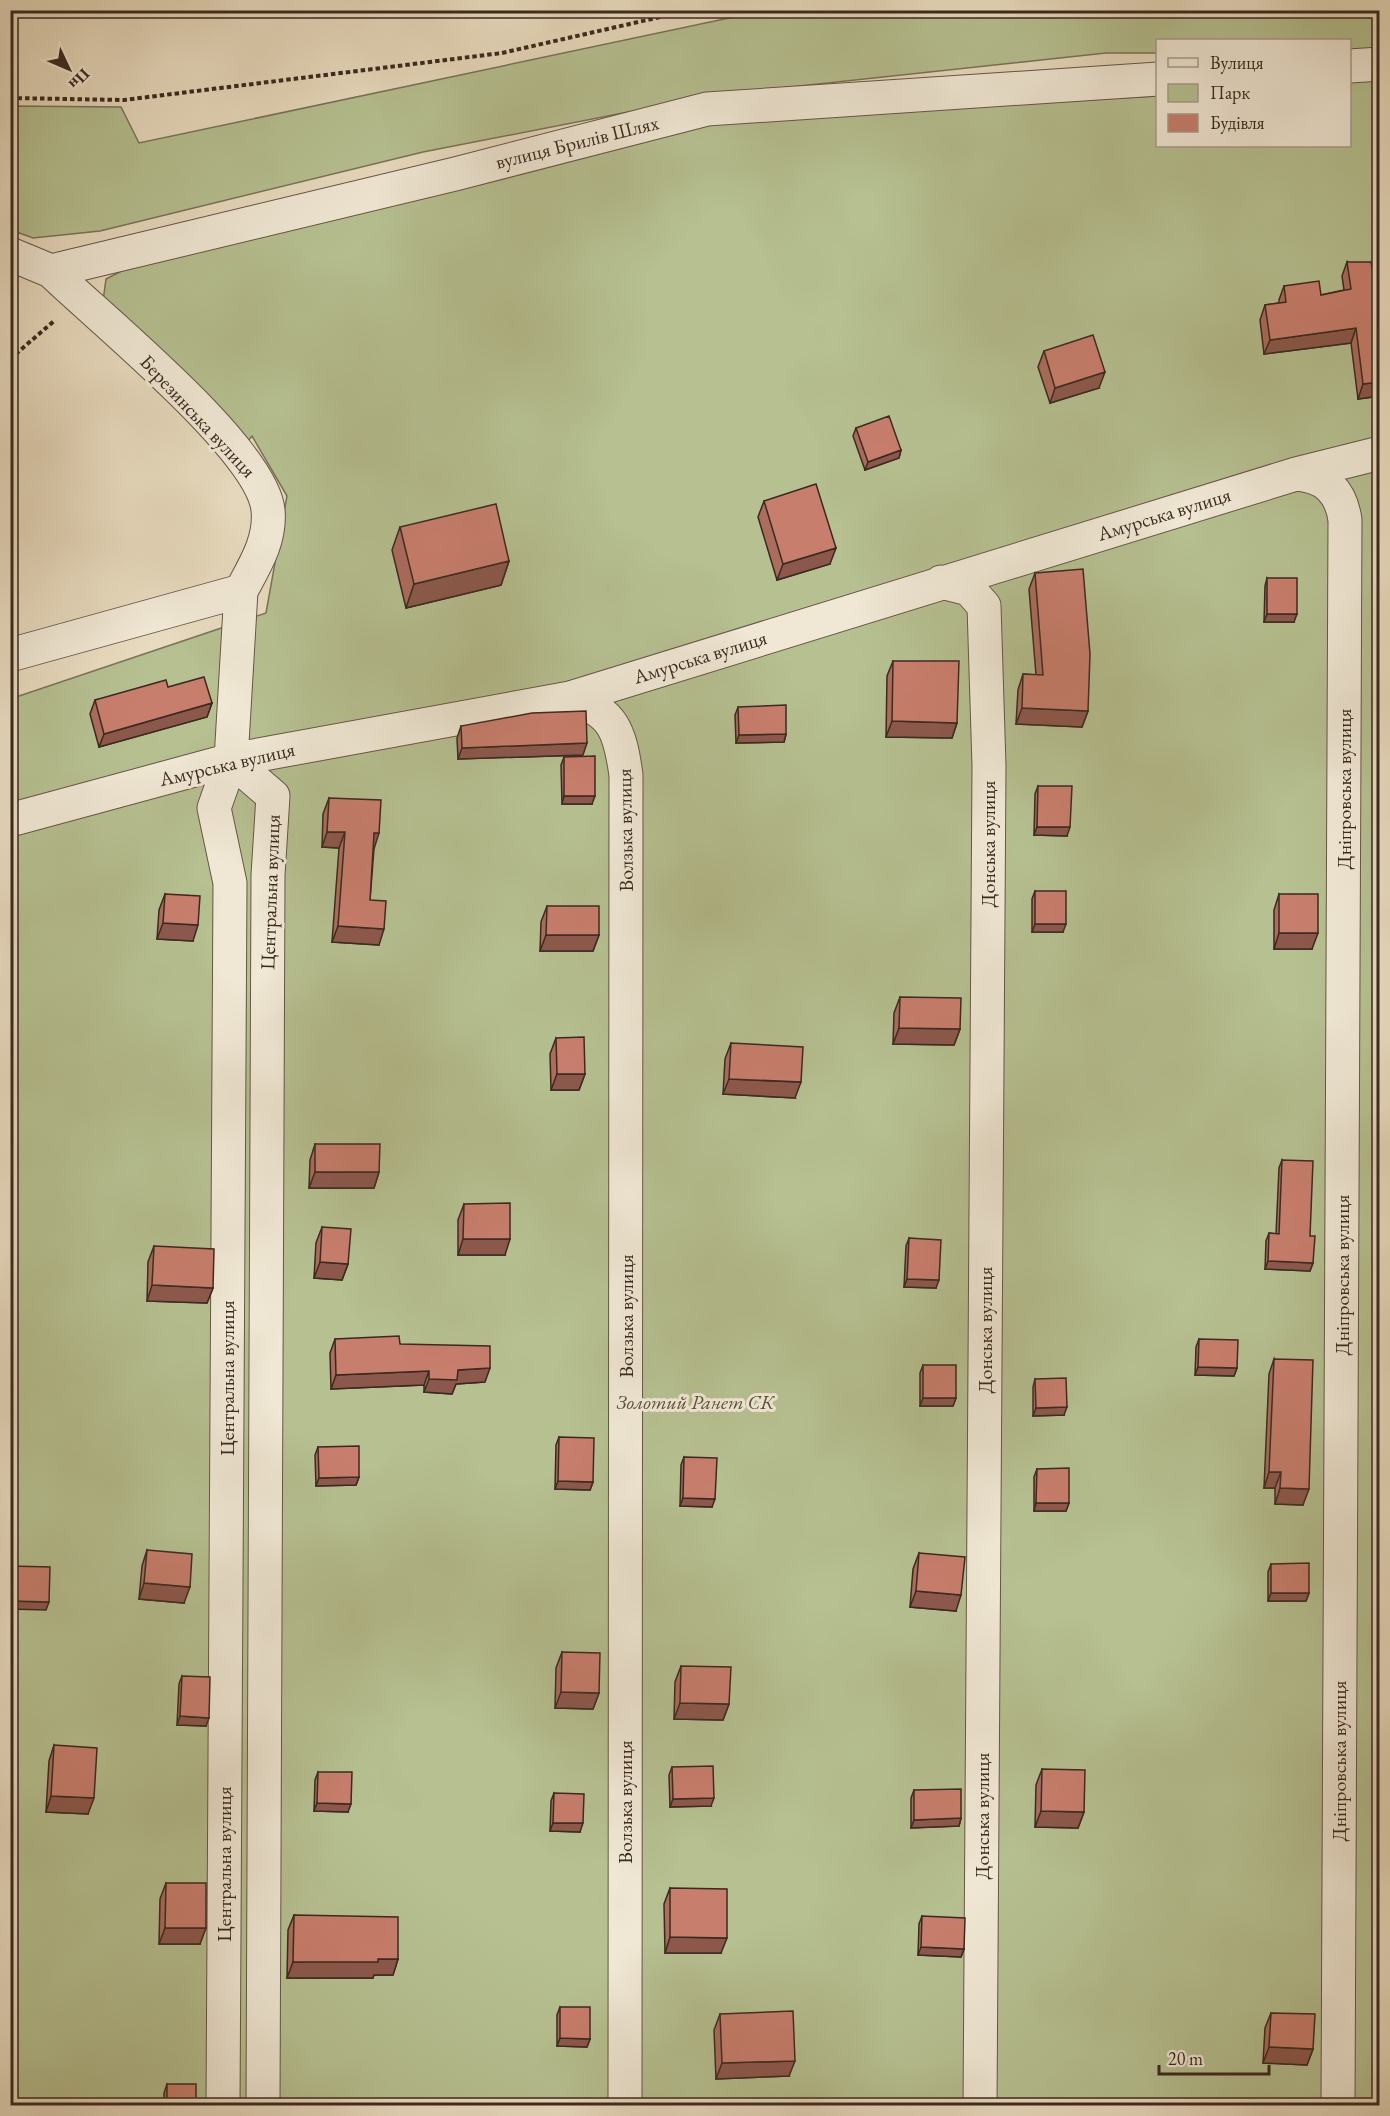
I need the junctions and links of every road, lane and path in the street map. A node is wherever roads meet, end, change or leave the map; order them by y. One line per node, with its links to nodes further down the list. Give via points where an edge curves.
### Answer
1 (691, 10): 5 (path, via 502,53 124,100)
2 (1380, 64): 3 (street)
3 (1351, 66)
4 (1156, 79): 7 (street, вулиця Брилів Шлях, via 707,109)
5 (10, 98)
6 (10, 254): 7 (street)
7 (51, 271): 8 (street, Березинська вулиця)
8 (80, 298): 9 (path); 13 (street, Березинська вулиця, via 164,375 244,460 260,483 268,509 267,536)
9 (10, 359)
10 (1380, 453): 11 (street, Амурська вулиця)
11 (1296, 474): 12 (street, Амурська вулиця); 22 (street, Дніпровська вулиця, via 1311,475 1336,491 1346,520)
12 (941, 582): 15 (street, Амурська вулиця); 21 (street, Донська вулиця, via 969,589 984,606 989,766)
13 (241, 591): 14 (street); 16 (street, Березинська вулиця)
14 (10, 655)
15 (570, 698): 16 (street, Амурська вулиця); 20 (street, Волзька вулиця, via 592,705 611,722 622,747 626,775)
16 (231, 760): 17 (street, Амурська вулиця); 18 (street, Центральна вулиця, via 214,808 230,883); 19 (street, Центральна вулиця, via 273,796 268,875)
17 (10, 820)
18 (223, 2106)
19 (263, 2106)
20 (625, 2106)
21 (980, 2106)
22 (1338, 2106)

